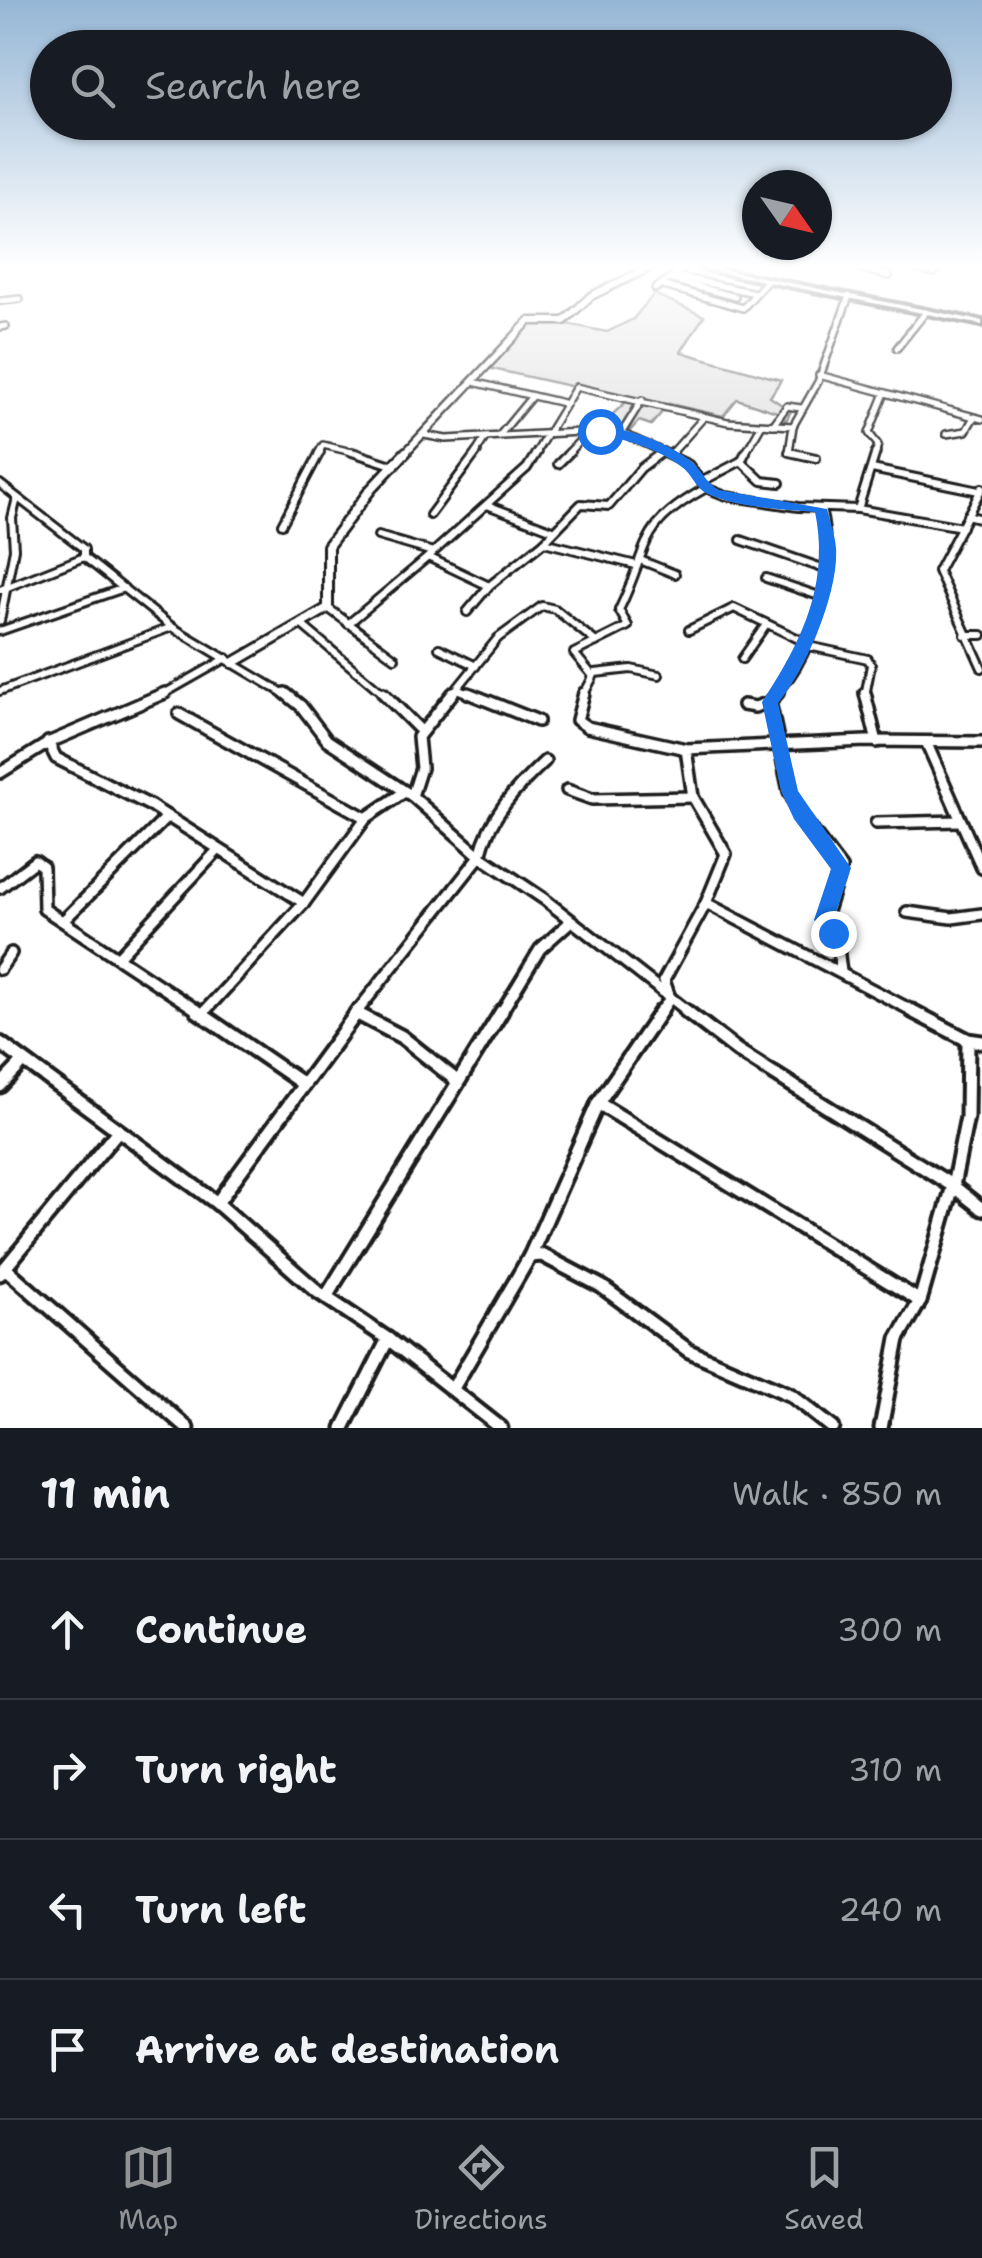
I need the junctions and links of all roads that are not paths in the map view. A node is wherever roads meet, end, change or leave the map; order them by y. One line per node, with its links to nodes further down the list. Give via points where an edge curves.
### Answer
1 (517, 335): 6 (street)
2 (834, 335): 5 (street)
3 (908, 335): 4 (street)
4 (897, 348)
5 (819, 375): 7 (street); 11 (street)
6 (473, 382): 8 (street); 20 (street)
7 (885, 394): 13 (street); 29 (street, via 868,433 878,446)
8 (532, 396): 10 (street); 21 (street)
9 (642, 400): 10 (street, via 580,386); 12 (street); 18 (street)
10 (564, 402): 22 (street)
11 (802, 408): 14 (street, via 787,406); 16 (street)
12 (704, 416): 15 (street); 24 (street)
13 (978, 418): 19 (street, via 966,430)
14 (772, 425): 15 (street); 16 (street)
15 (760, 426): 26 (street)
16 (793, 426): 25 (street, via 789,452)
17 (587, 433): 18 (street); 22 (street); 27 (street)
18 (621, 434): 24 (street)
19 (946, 434)
20 (424, 435): 23 (street); 28 (street)
21 (498, 436): 22 (street); 23 (street)
22 (546, 436): 35 (street, via 527,468)
23 (485, 438): 38 (street)
24 (666, 453): 31 (street); 44 (street, via 642,468 608,506 581,504)
25 (816, 458)
26 (742, 461): 30 (street, via 762,481); 31 (street)
27 (558, 464)
28 (395, 466): 41 (street, via 323,446); 62 (street, via 328,546)
29 (872, 469): 33 (street); 37 (street)
30 (780, 483)
31 (704, 485): 36 (street, via 768,504); 53 (street, via 665,512)
32 (1, 486): 34 (street)
33 (981, 490): 39 (street)
34 (18, 498): 45 (street); 52 (street, via 84,548)
35 (487, 505): 44 (street); 51 (street)
36 (821, 509): 37 (street); 54 (street)
37 (858, 509): 42 (street)
38 (430, 515)
39 (967, 516): 40 (street); 43 (street)
40 (982, 519)
41 (282, 524)
42 (942, 526): 43 (street); 47 (street)
43 (962, 527): 47 (street)
44 (553, 530): 50 (street)
45 (16, 531): 48 (street); 57 (street)
46 (378, 536): 51 (street)
47 (954, 536): 71 (street, via 938,572)
48 (0, 539)
49 (741, 540): 54 (street)
50 (544, 542): 53 (street); 58 (street)
51 (430, 554): 58 (street); 65 (street)
52 (84, 557): 57 (street); 59 (street)
53 (638, 562): 55 (street); 73 (street, via 619,610 628,624)
54 (828, 570): 61 (street)
55 (674, 574)
56 (766, 578): 61 (street)
57 (8, 586): 60 (street); 64 (street)
58 (489, 586): 63 (street)
59 (124, 588): 68 (street); 70 (street)
60 (0, 590)
61 (822, 597): 74 (street)
62 (328, 608): 65 (street); 66 (street)
63 (467, 612)
64 (0, 621)
65 (348, 624): 76 (street)
66 (303, 626): 78 (street); 89 (street)
67 (765, 626): 69 (street, via 734,608); 74 (street); 77 (street)
68 (172, 627): 78 (street); 83 (street)
69 (689, 630)
70 (0, 631)
71 (965, 635): 72 (street); 80 (street)
72 (982, 635)
73 (596, 642): 79 (street, via 542,606 498,638); 82 (street, via 574,654)
74 (804, 643): 85 (street); 91 (street, via 871,664 864,700)
75 (439, 648): 79 (street)
76 (395, 658)
77 (742, 658)
78 (230, 661): 90 (street); 99 (street, via 274,684 327,740)
79 (476, 666): 84 (street)
80 (982, 668)
81 (659, 674): 82 (street)
82 (592, 675): 95 (street, via 576,714 580,723)
83 (0, 690)
84 (458, 690): 88 (street); 89 (street)
85 (770, 702): 86 (street); 94 (street)
86 (743, 705)
87 (179, 714): 102 (street)
88 (538, 722)
89 (421, 732): 99 (street, via 421,768)
90 (48, 742): 97 (street); 101 (street, via 56,758)
91 (876, 742): 93 (street); 94 (street)
92 (982, 742): 93 (street)
93 (926, 744): 103 (street)
94 (778, 746): 95 (street); 118 (street, via 800,814 841,868 824,920 837,940)
95 (686, 749): 100 (street)
96 (545, 761): 106 (street, via 482,838)
97 (0, 773)
98 (567, 790): 100 (street, via 592,799)
99 (407, 794): 102 (street); 106 (street)
100 (693, 797): 110 (street, via 726,854)
101 (166, 818): 105 (street); 113 (street)
102 (366, 818): 109 (street)
103 (960, 821): 104 (street); 107 (street)
104 (876, 823)
105 (218, 850): 109 (street); 116 (street)
106 (480, 856): 114 (street); 121 (street)
107 (982, 868)
108 (0, 888): 113 (street, via 34,861 43,867 44,908)
109 (304, 903): 120 (street)
110 (706, 903): 118 (street); 119 (street, via 664,980)
111 (907, 912): 112 (street)
112 (982, 914)
113 (64, 920): 116 (street)
114 (570, 922): 119 (street); 126 (street, via 540,949)
115 (11, 953): 117 (street)
116 (119, 956): 120 (street)
117 (0, 969)
118 (840, 972): 122 (street)
119 (670, 998): 129 (street); 131 (street, via 738,1051)
120 (204, 1013): 127 (street)
121 (356, 1014): 126 (street, via 402,1037); 127 (street)
122 (968, 1040): 124 (street); 131 (street, via 967,1117)
123 (0, 1042): 125 (street)
124 (982, 1042)
125 (23, 1062): 128 (street); 130 (street)
126 (458, 1081): 136 (street)
127 (302, 1084): 132 (street)
128 (0, 1086)
129 (598, 1103): 134 (street); 137 (street)
130 (117, 1132): 132 (street); 135 (street)
131 (953, 1186): 133 (street); 137 (street)
132 (218, 1202): 136 (street)
133 (982, 1209)
134 (530, 1256): 139 (street); 143 (street, via 602,1286 689,1351 791,1395)
135 (2, 1271): 140 (street)
136 (326, 1298): 138 (street)
137 (920, 1301): 144 (street, via 898,1339)
138 (388, 1340): 139 (street); 141 (street)
139 (452, 1390): 142 (street)
140 (187, 1428)
141 (343, 1428)
142 (501, 1428)
143 (833, 1428)
144 (881, 1428)

